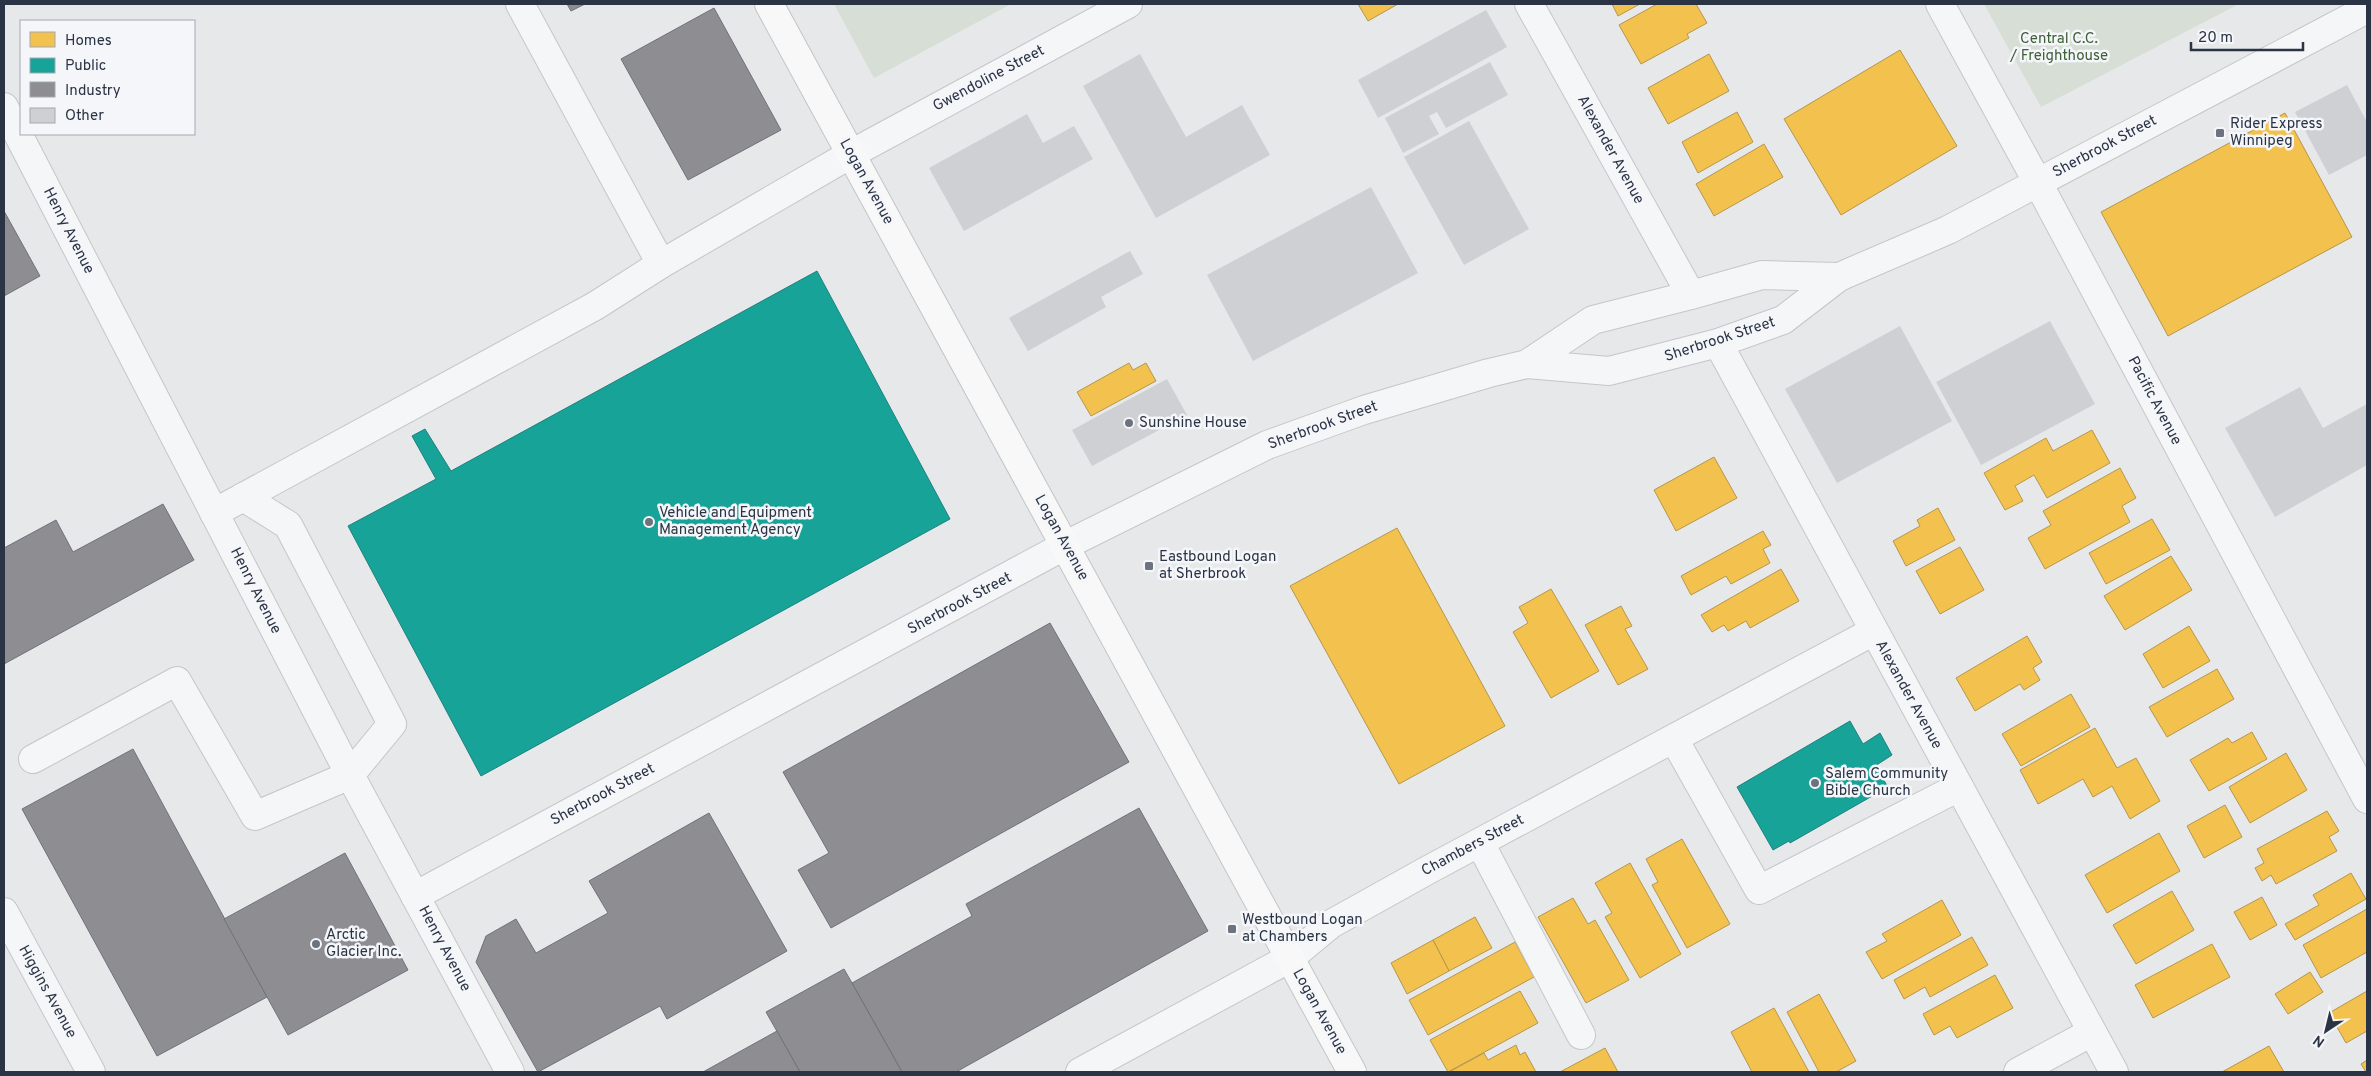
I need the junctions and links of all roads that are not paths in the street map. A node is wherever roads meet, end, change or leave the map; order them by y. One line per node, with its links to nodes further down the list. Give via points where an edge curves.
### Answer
1 (520, 4): 10 (street)
2 (768, 4): 8 (main road, Logan Avenue)
3 (1128, 4): 8 (street, Gwendoline Street)
4 (1529, 4): 12 (street, Alexander Avenue)
5 (1940, 4): 9 (street, Pacific Avenue)
6 (2367, 9): 9 (street, Sherbrook Street)
7 (4, 107): 16 (street, Henry Avenue)
8 (851, 154): 10 (street, Gwendoline Street); 17 (main road, Logan Avenue)
9 (2038, 183): 11 (street, Sherbrook Street, via 1925,241); 23 (street, Pacific Avenue)
10 (661, 264): 15 (street, Gwendoline Street, via 570,320)
11 (1839, 277): 12 (street, Sherbrook Street, via 1762,275); 13 (street, Sherbrook Street, via 1783,320)
12 (1691, 295): 14 (street, Sherbrook Street, via 1593,320)
13 (1718, 343): 14 (street, Sherbrook Street, via 1610,371); 18 (street, Alexander Avenue)
14 (1527, 364): 17 (street, Sherbrook Street, via 1312,427 1267,445)
15 (243, 497): 16 (street, Gwendoline Street); 21 (street, via 288,525 392,724)
16 (214, 512): 21 (street, Henry Avenue)
17 (1066, 545): 25 (street, Sherbrook Street); 27 (main road, Logan Avenue)
18 (1874, 631): 19 (street, Chambers Street); 22 (street, Alexander Avenue)
19 (1674, 739): 22 (street, via 1759,890); 24 (street, Chambers Street)
20 (33, 760): 21 (street, via 177,681 255,816)
21 (350, 775): 25 (street, Henry Avenue)
22 (1959, 787): 28 (street, Alexander Avenue)
23 (2367, 799)
24 (1480, 843): 27 (street, Chambers Street, via 1331,924); 29 (street)
25 (415, 896): 31 (street, Henry Avenue)
26 (4, 912): 30 (street, Higgins Avenue)
27 (1290, 958): 32 (street, Chambers Street); 33 (main road, Logan Avenue)
28 (2092, 1032): 34 (street); 35 (street, Alexander Avenue)
29 (1581, 1035)
30 (91, 1072)
31 (510, 1072)
32 (1080, 1072)
33 (1352, 1072)
34 (2018, 1072)
35 (2114, 1072)

